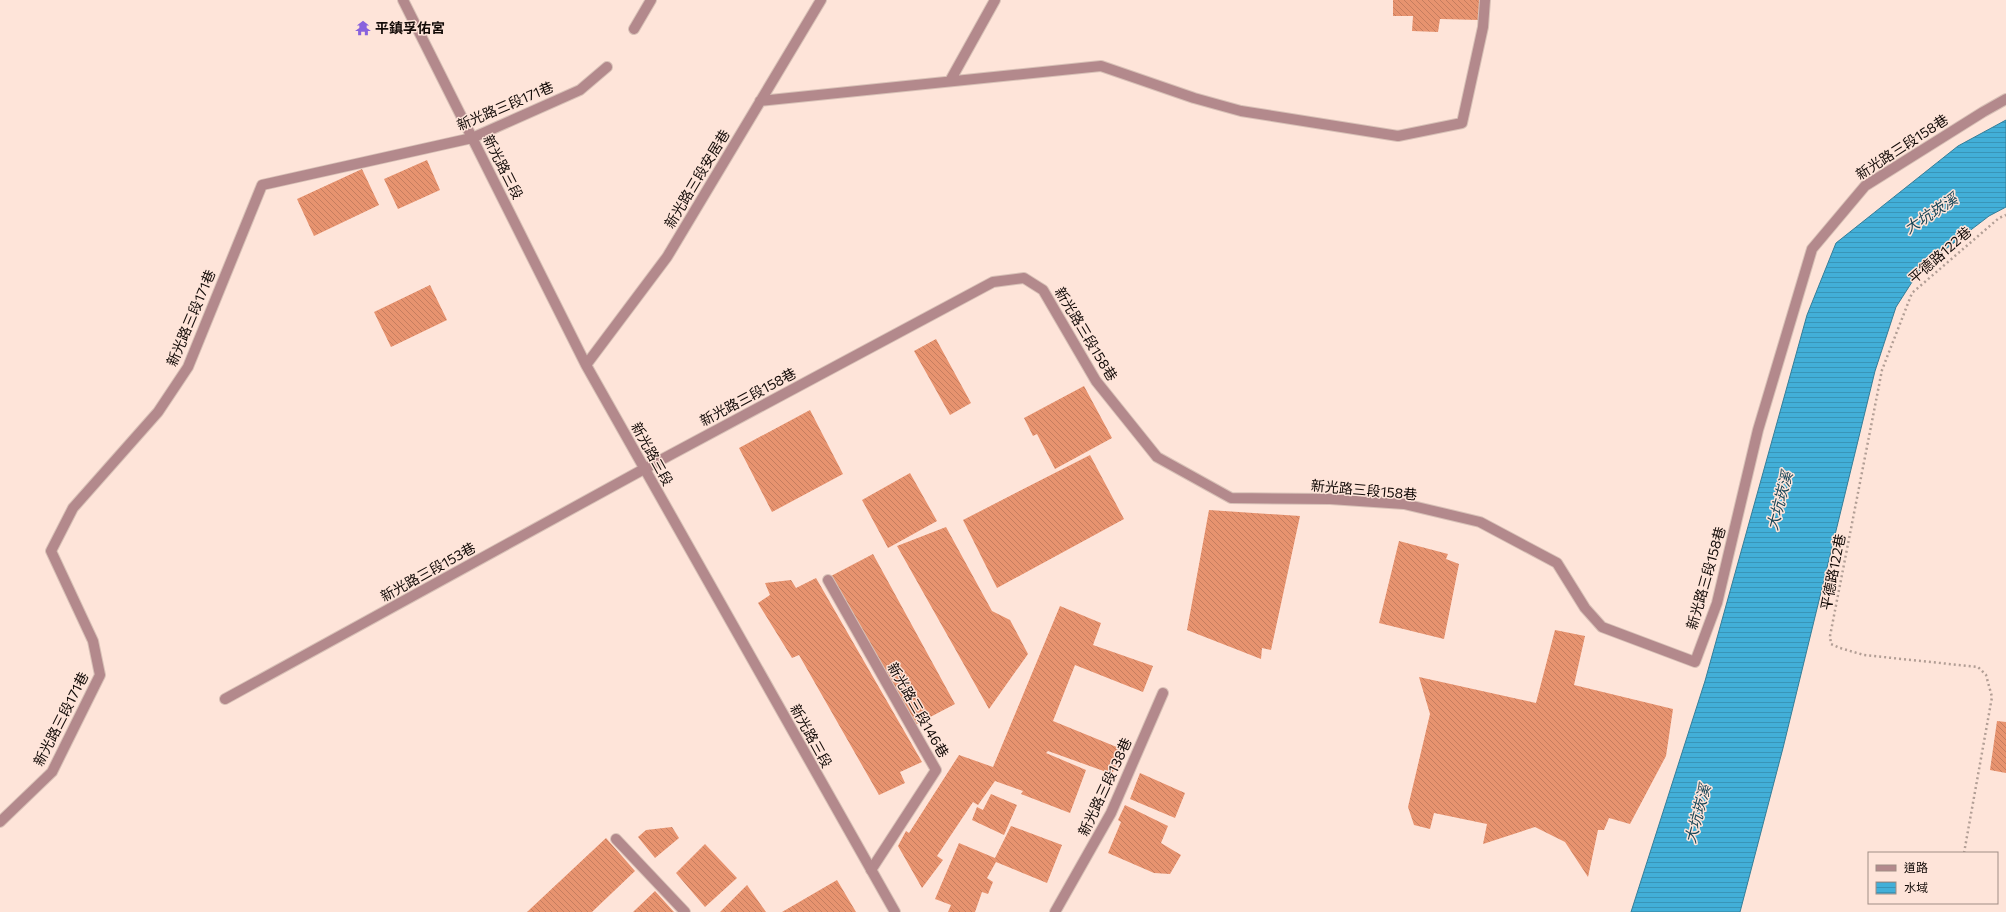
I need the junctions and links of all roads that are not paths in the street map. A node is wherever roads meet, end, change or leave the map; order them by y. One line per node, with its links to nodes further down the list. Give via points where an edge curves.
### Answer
1 (403, 0): 11 (street, 新光路三段)
2 (652, 0): 6 (street)
3 (821, 0): 10 (street, 新光路三段安居巷)
4 (995, 0): 8 (street)
5 (1485, 0): 8 (street, via 1483,27 1462,123 1398,136 1241,111 1194,98 1101,66)
6 (634, 29)
7 (607, 67): 11 (street, 新光路三段171巷, via 580,90)
8 (950, 80): 10 (street)
9 (2006, 99): 13 (street, 新光路三段158巷, via 1864,186 1812,249 1758,430 1717,603 1695,662 1602,626 1585,608 1557,563 1480,522 1404,504 1330,499 1231,498 1157,457 1096,381 1043,290 1024,278 993,282)
10 (760, 101): 12 (street, 新光路三段安居巷, via 668,257)
11 (472, 138): 12 (street, 新光路三段); 17 (street, 新光路三段171巷, via 262,185 188,366 158,412 73,508 51,551 93,641 100,675 52,772)
12 (586, 365): 13 (street, 新光路三段)
13 (644, 469): 16 (street, 新光路三段153巷); 19 (street, 新光路三段)
14 (828, 580): 19 (street, 新光路三段146巷, via 936,770)
15 (1163, 693): 22 (street, 新光路三段138巷, via 1111,813)
16 (225, 699)
17 (0, 822)
18 (616, 839): 20 (street)
19 (871, 870): 21 (street, 新光路三段)
20 (685, 912)
21 (895, 912)
22 (1055, 912)

